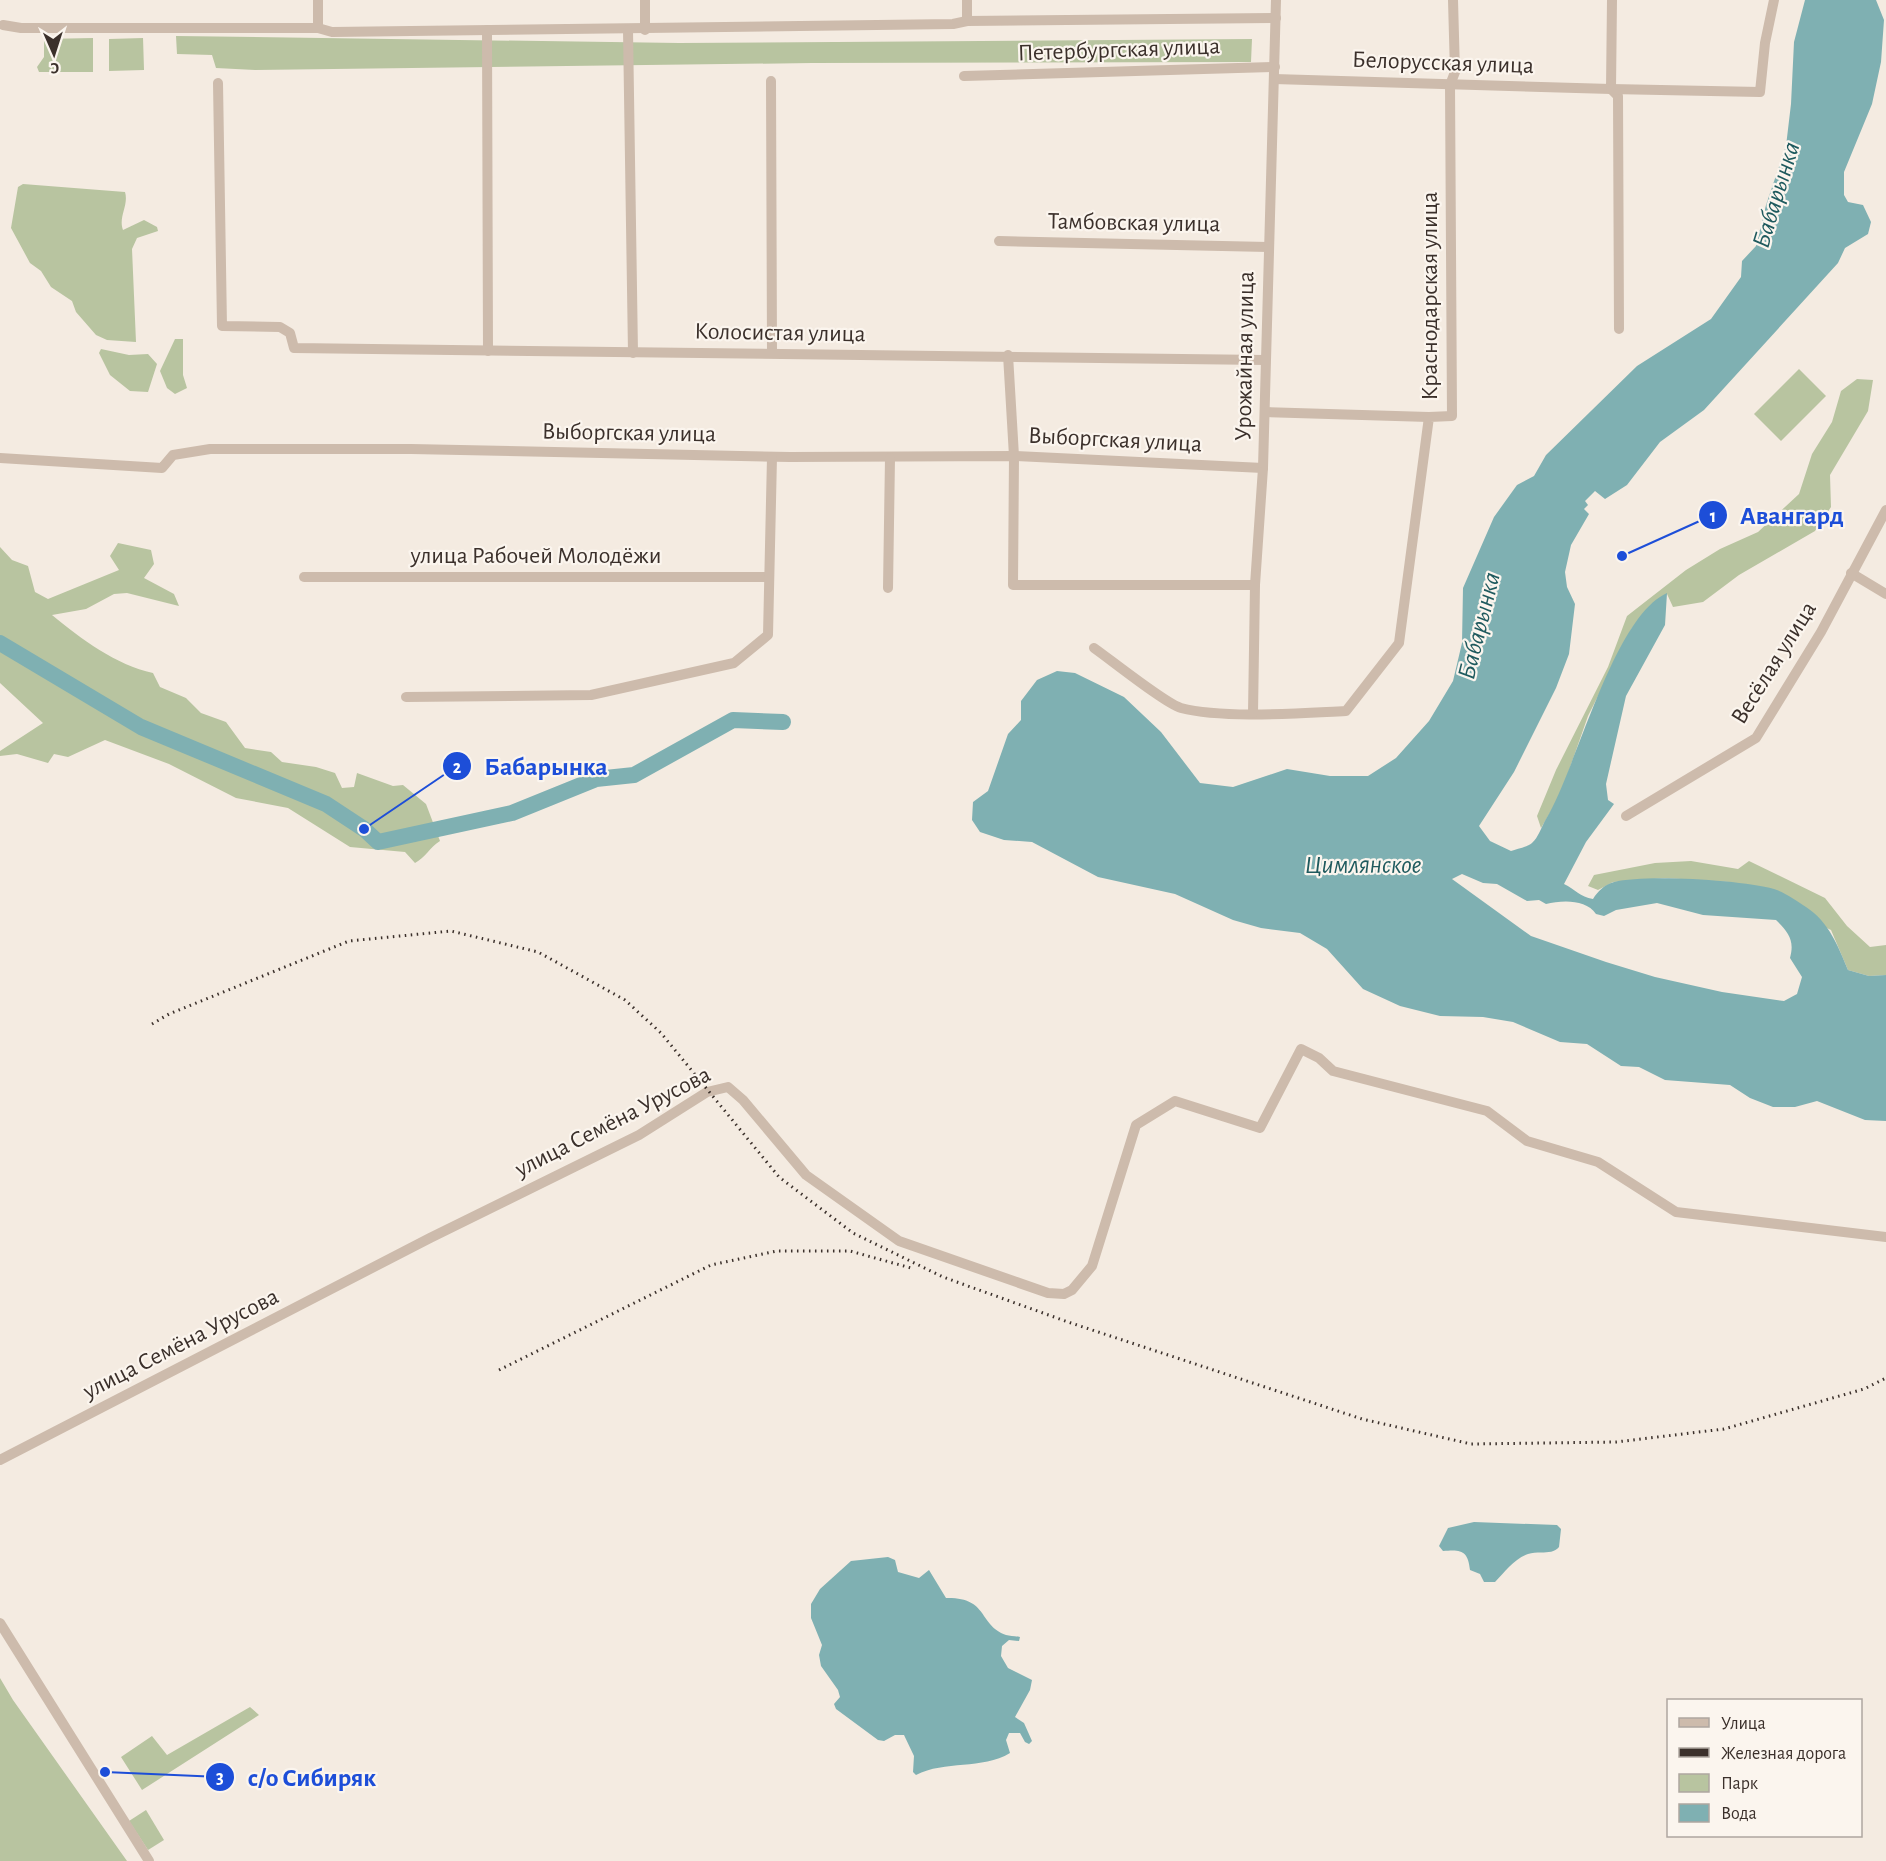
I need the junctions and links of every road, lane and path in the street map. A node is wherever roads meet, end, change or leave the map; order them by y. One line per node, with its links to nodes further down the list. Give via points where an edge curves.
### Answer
1 (318, 0): 11 (street)
2 (645, 0): 14 (street)
3 (967, 0): 9 (street)
4 (1276, 0): 8 (street, Урожайная улица)
5 (1453, 0): 20 (street, Краснодарская улица, via 1455,72)
6 (1612, 0): 21 (street)
7 (1774, 0): 21 (street, Белорусская улица, via 1760,92)
8 (1276, 18): 9 (street, Петербургская улица); 15 (street, Урожайная улица)
9 (967, 21): 14 (street, Петербургская улица)
10 (3, 25): 11 (street, Петербургская улица)
11 (318, 28): 12 (street, Петербургская улица, via 332,32)
12 (487, 30): 13 (street, Петербургская улица); 25 (street)
13 (628, 30): 14 (street, Петербургская улица); 26 (street)
14 (645, 30)
15 (1275, 67): 16 (street, Петербургская улица); 17 (street, Урожайная улица)
16 (964, 76)
17 (1274, 79): 20 (street, Белорусская улица); 23 (street, Урожайная улица)
18 (771, 81): 27 (street)
19 (218, 83): 25 (street, Колосистая улица, via 222,326 280,327 291,333 294,348)
20 (1450, 85): 21 (street, Белорусская улица); 31 (street, Краснодарская улица, via 1452,416)
21 (1611, 89): 24 (street, via 1618,96)
22 (999, 241): 23 (street, Тамбовская улица)
23 (1268, 247): 29 (street, Урожайная улица)
24 (1619, 329)
25 (488, 351): 26 (street, Колосистая улица)
26 (633, 353): 27 (street, Колосистая улица)
27 (772, 353): 28 (street, Колосистая улица)
28 (1008, 355): 29 (street, Колосистая улица); 32 (street)
29 (1264, 360): 30 (street, Урожайная улица)
30 (1265, 412): 31 (street); 36 (street, Урожайная улица)
31 (1429, 417): 46 (street, Краснодарская улица, via 1399,643 1346,711)
32 (1014, 456): 35 (street, Выборгская улица); 36 (street, Выборгская улица); 41 (street, via 1013,585)
33 (772, 457): 34 (street, Выборгская улица, via 210,449 173,455 162,468); 35 (street, Выборгская улица); 40 (street)
34 (0, 458)
35 (890, 458): 42 (street)
36 (1263, 468): 41 (street, Урожайная улица)
37 (1886, 510): 38 (street, Весёлая улица)
38 (1851, 573): 43 (street); 47 (street, Весёлая улица, via 1821,632 1756,738)
39 (304, 577): 40 (street, улица Рабочей Молодёжи)
40 (768, 577): 45 (street, via 768,635 734,663 591,695)
41 (1255, 585): 46 (street, Урожайная улица)
42 (888, 588)
43 (1886, 594)
44 (1094, 648): 46 (street, Краснодарская улица, via 1179,708)
45 (406, 697)
46 (1253, 713)
47 (1626, 816)
48 (1886, 1236): 49 (street, улица Семёна Урусова, via 1676,1212 1598,1162 1527,1141 1487,1111 1333,1071 1301,1049 1260,1128 1175,1101 1136,1125 1092,1266 1072,1290 1048,1293 898,1241 806,1175 728,1087 707,1092 639,1135 430,1238)
49 (0, 1461)
50 (0, 1623): 51 (street)
51 (149, 1861)

